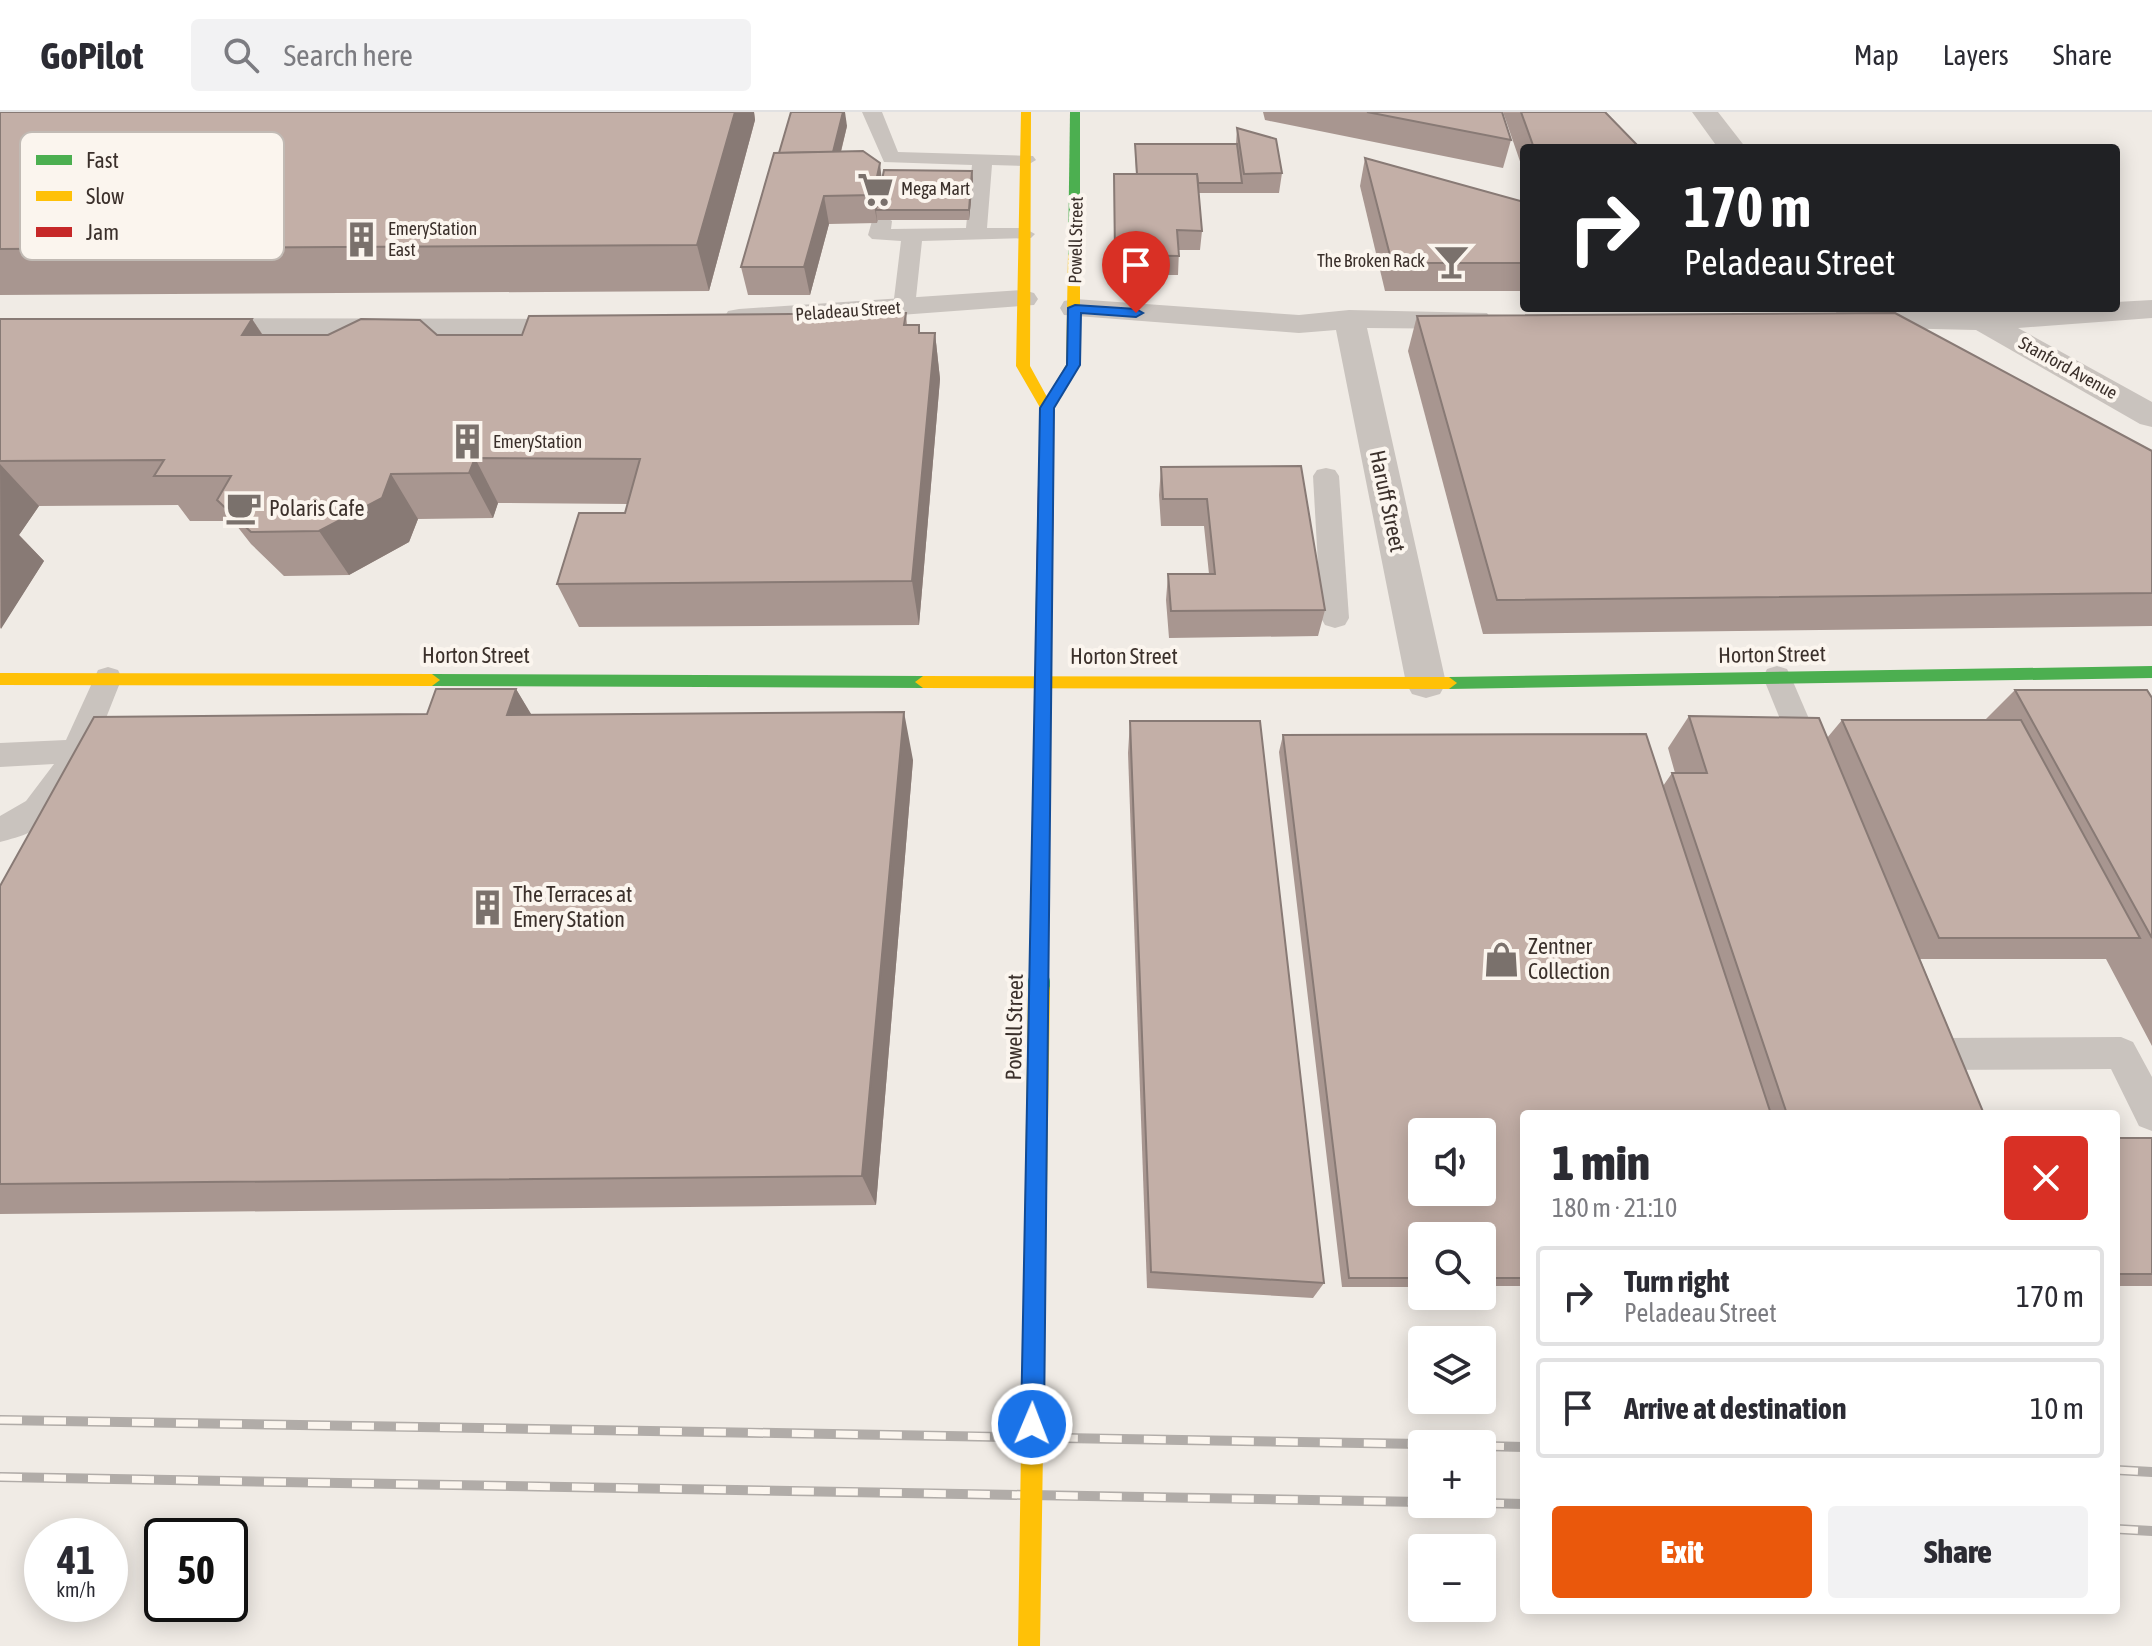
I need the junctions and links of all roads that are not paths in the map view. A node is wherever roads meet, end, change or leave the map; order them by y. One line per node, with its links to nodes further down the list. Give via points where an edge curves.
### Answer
1 (872, 112): 6 (lane)
2 (1026, 112): 9 (main road)
3 (1075, 112): 18 (main road, Powell Street)
4 (1705, 112): 5 (street)
5 (1729, 144)
6 (891, 158): 7 (lane); 10 (lane)
7 (941, 159): 8 (lane); 11 (lane)
8 (983, 159): 9 (lane); 14 (lane)
9 (1026, 160): 15 (main road)
10 (890, 180)
11 (937, 181)
12 (882, 221): 13 (lane, via 879,235)
13 (924, 230): 14 (lane); 17 (lane)
14 (976, 234): 15 (lane)
15 (1024, 234): 16 (main road)
16 (1023, 299): 17 (street, Peladeau Street); 29 (main road, via 1023,366)
17 (904, 307): 25 (street, Peladeau Street)
18 (1075, 308): 23 (street, via 1299,324); 29 (main road, Powell Street, via 1073,365)
19 (2152, 309): 20 (street)
20 (2120, 310)
21 (2048, 312): 22 (street)
22 (1978, 314): 24 (street); 30 (street, Stanford Avenue)
23 (1349, 319): 26 (street); 37 (street, Haruff Street)
24 (1824, 319)
25 (707, 320)
26 (1505, 321)
27 (615, 325): 28 (street)
28 (174, 327)
29 (1047, 408): 44 (main road, Powell Street, bridge)
30 (2152, 416)
31 (1326, 476): 32 (lane)
32 (1335, 618)
33 (2151, 674): 34 (main road, Horton Street)
34 (1777, 677): 37 (main road, Horton Street); 40 (lane)
35 (108, 678): 36 (main road, Horton Street); 37 (main road, Horton Street); 38 (lane)
36 (0, 679)
37 (1426, 683)
38 (73, 751): 39 (lane); 41 (lane, via 51,796 17,828)
39 (0, 755)
40 (1821, 784)
41 (0, 829)
42 (1915, 1012): 43 (lane, via 1933,1054 2121,1053)
43 (2152, 1114)
44 (1029, 1646)

